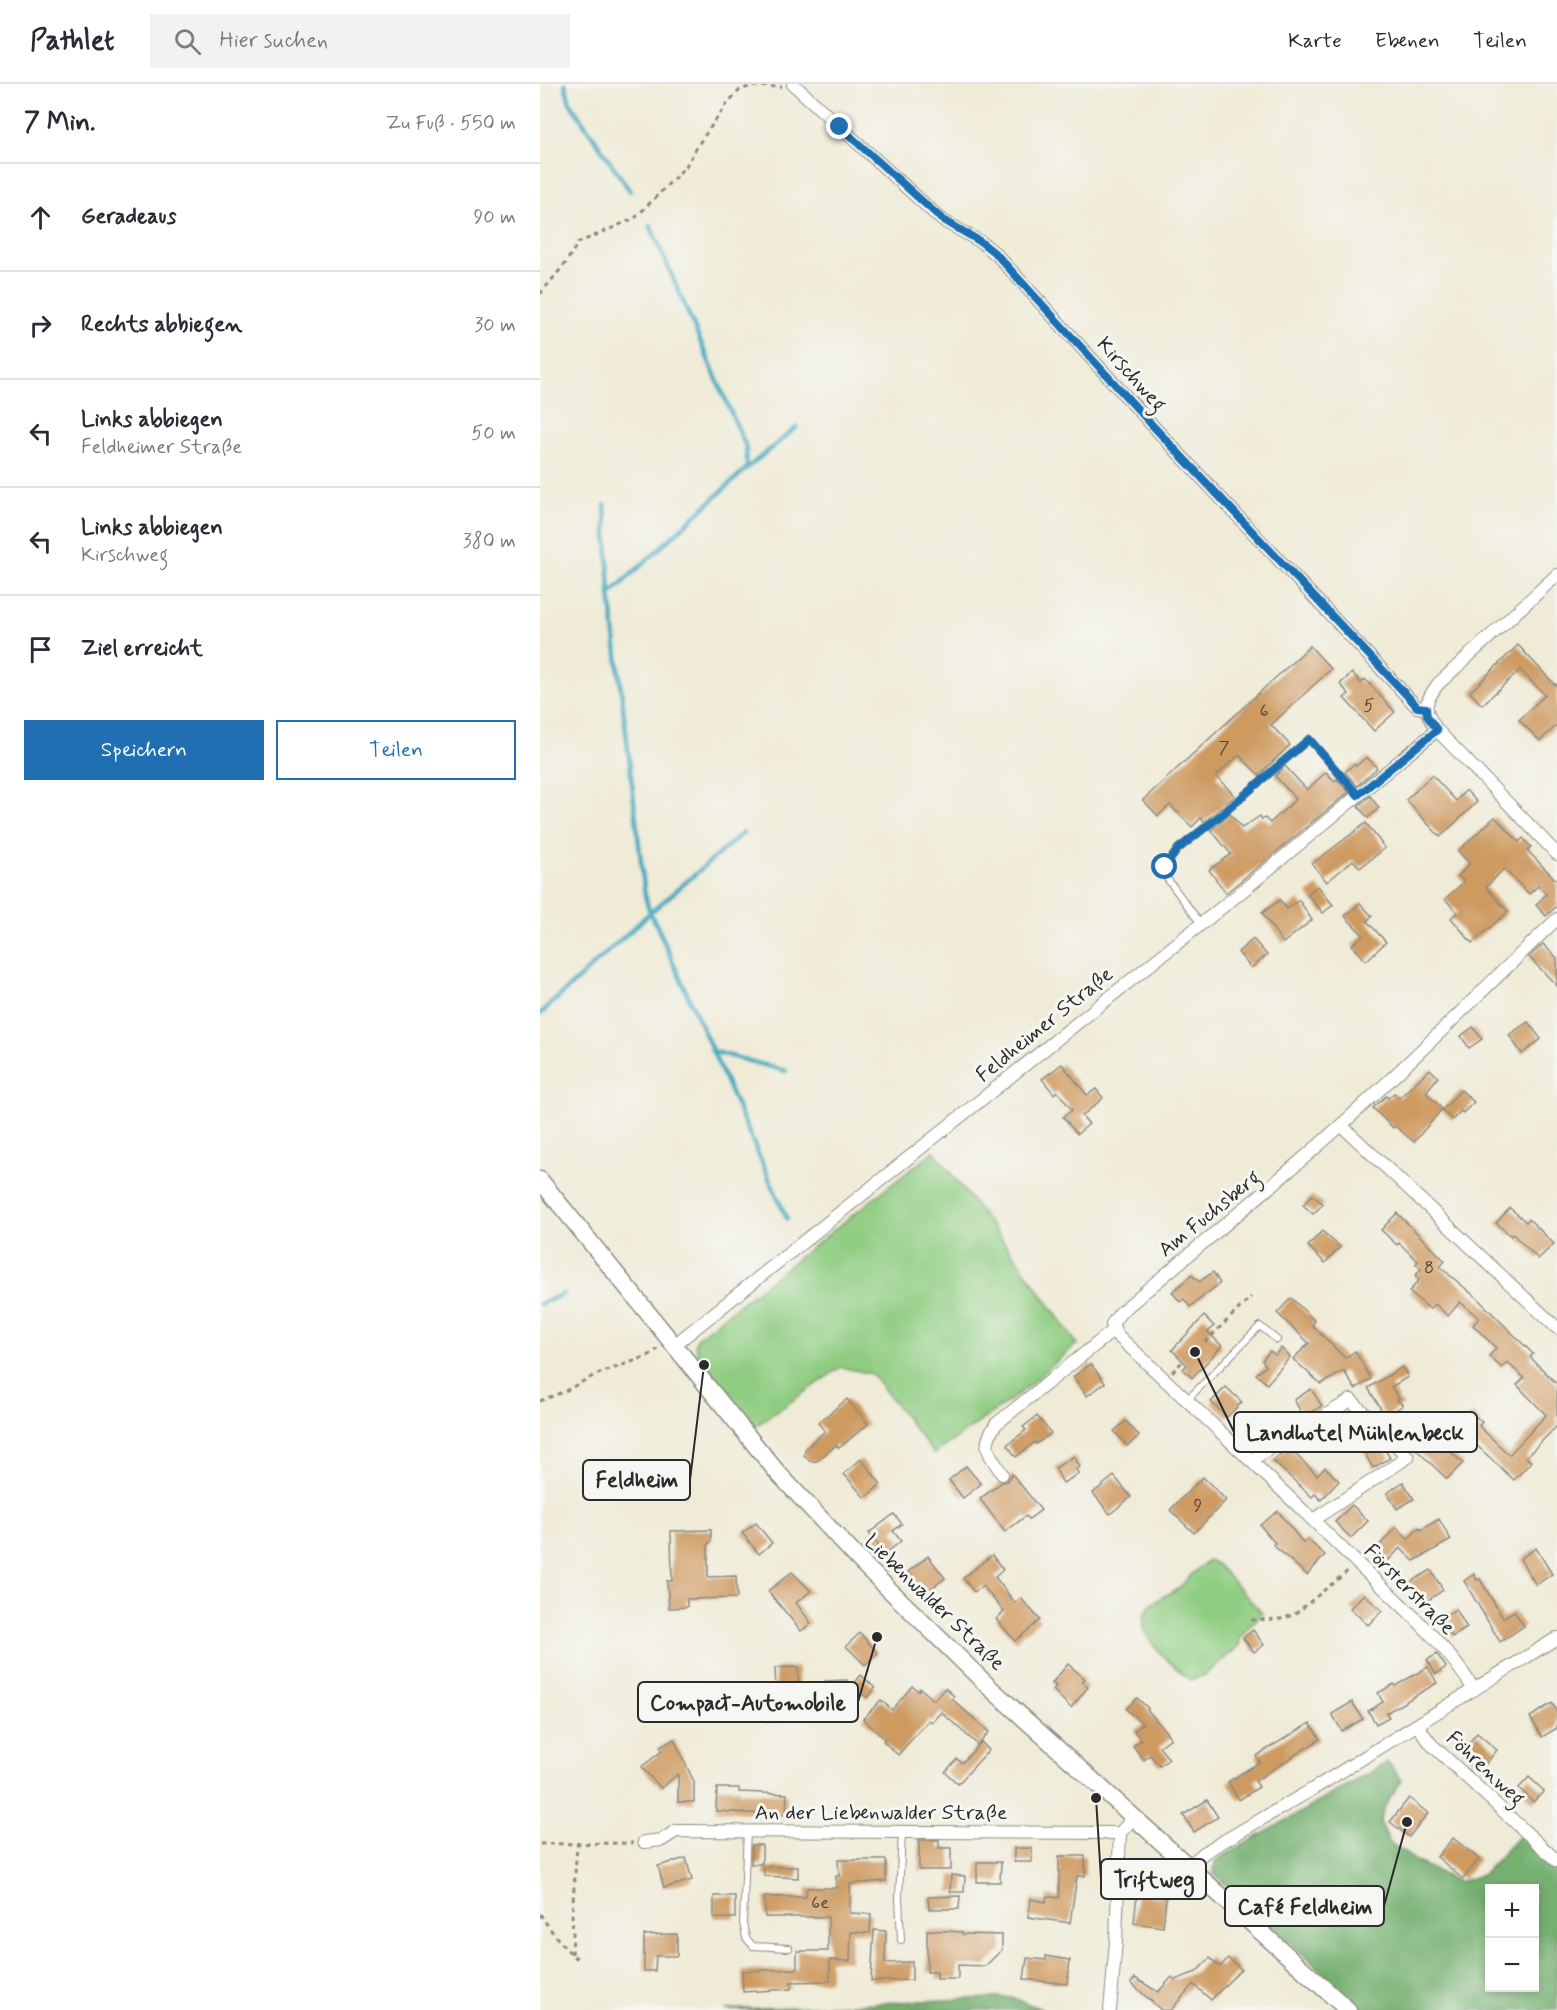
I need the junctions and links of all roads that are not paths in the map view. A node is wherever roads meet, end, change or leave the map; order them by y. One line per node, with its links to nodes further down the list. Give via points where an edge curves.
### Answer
1 (791, 84): 3 (street, Kirschweg, via 942,219 996,254 1417,707)
2 (1557, 575): 3 (street, via 1438,684)
3 (1426, 708): 4 (street)
4 (1437, 730): 5 (street, Feldheimer Straße); 6 (street)
5 (1358, 795): 8 (street, Feldheimer Straße); 8 (lane, via 1309,739 1178,849 1165,867 1166,877)
6 (1557, 854)
7 (1557, 919): 9 (street, Am Fuchsberg)
8 (1201, 924): 14 (street, Feldheimer Straße)
9 (1341, 1125): 11 (street); 12 (street, Am Fuchsberg, via 1120,1313 1112,1324)
10 (542, 1188): 14 (main road, Liebenwalder Straße)
11 (1557, 1328)
12 (1115, 1332): 15 (street, Försterstraße); 17 (street, via 996,1424 986,1443)
13 (1277, 1340): 15 (lane, via 1260,1326)
14 (671, 1343): 22 (main road, Liebenwalder Straße, via 783,1480 868,1569 942,1643)
15 (1187, 1400): 16 (street, Försterstraße)
16 (1251, 1460): 18 (street, Försterstraße); 18 (street, via 1352,1400 1408,1457)
17 (1002, 1474)
18 (1312, 1520): 20 (street, Försterstraße, via 1420,1623 1466,1675)
19 (1557, 1638): 20 (street)
20 (1474, 1690): 21 (street)
21 (1417, 1725): 27 (street, Föhrenweg, via 1431,1744); 28 (street, via 1205,1852)
22 (1134, 1817): 25 (street); 28 (main road, Liebenwalder Straße)
23 (747, 1831): 24 (street, An der Liebenwalder Straße); 26 (street, An der Liebenwalder Straße, via 676,1831 662,1840); 30 (lane, via 743,1923 746,1938 753,1946)
24 (902, 1831): 25 (street, An der Liebenwalder Straße); 29 (lane)
25 (1119, 1833): 31 (street)
26 (644, 1842)
27 (1557, 1861)
28 (1188, 1867): 32 (main road, Liebenwalder Straße)
29 (901, 1940)
30 (789, 1948)
31 (1110, 2010)
32 (1348, 2010)

